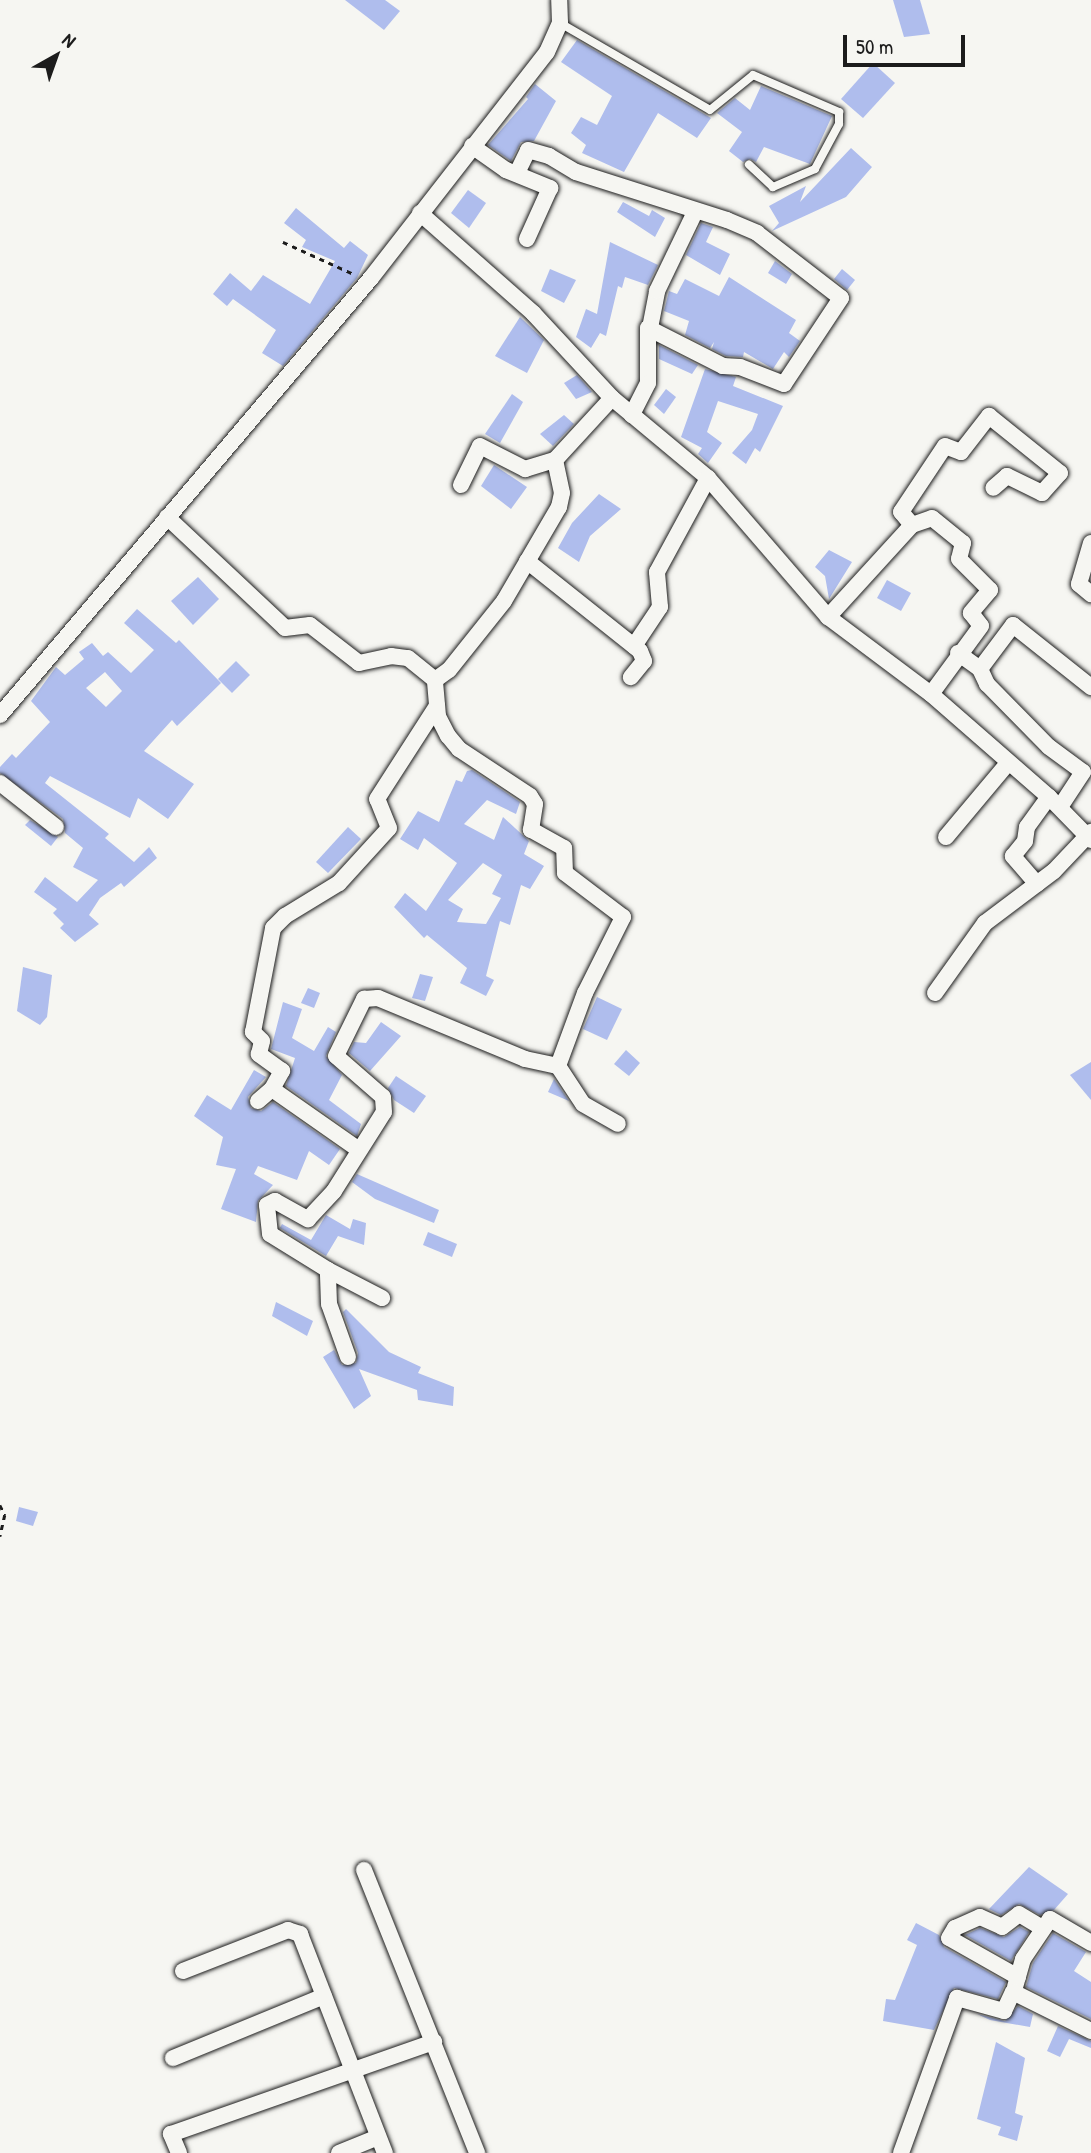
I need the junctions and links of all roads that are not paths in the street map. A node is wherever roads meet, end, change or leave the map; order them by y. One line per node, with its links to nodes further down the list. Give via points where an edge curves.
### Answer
1 (559, 0): 2 (street)
2 (559, 23): 3 (street, via 547,52); 4 (lane, via 710,110 753,75 839,112 839,124 815,169 773,187)
3 (472, 146): 5 (street); 7 (street)
4 (750, 165)
5 (517, 173): 6 (street, via 528,150 576,172); 8 (street, via 550,188)
6 (695, 212): 9 (street, via 657,290); 9 (street, via 757,233 841,301 784,384 740,367 723,366)
7 (420, 213): 10 (street, via 533,313); 16 (street, via 371,278)
8 (527, 239)
9 (650, 328): 11 (street, via 646,331 648,383)
10 (611, 398): 11 (street); 12 (street)
11 (632, 415): 13 (street)
12 (555, 460): 14 (street, via 525,469 480,446); 19 (street, via 561,500)
13 (708, 478): 21 (street); 22 (street, via 657,572 660,607)
14 (461, 485)
15 (993, 488): 17 (street, via 1007,476 1042,493 1060,472 989,416 961,452 945,446 901,512)
16 (167, 517): 26 (street, via 285,628 310,625 359,663 391,656 408,658); 30 (street)
17 (912, 525): 21 (street); 23 (street, via 931,518 963,543 959,559 990,590 971,612 981,626)
18 (1091, 543): 20 (street, via 1079,584)
19 (527, 561): 22 (street); 26 (street, via 495,612 449,670)
20 (1091, 594)
21 (828, 617): 28 (street)
22 (634, 646): 25 (street, via 644,658)
23 (958, 653): 24 (street); 28 (street)
24 (980, 668): 27 (street, via 1013,625); 33 (street, via 987,684 1083,772)
25 (631, 677)
26 (435, 680): 29 (street)
27 (1091, 687)
28 (931, 694): 31 (street)
29 (437, 706): 39 (street, via 442,727 459,749 530,796 535,804 531,830 564,848 565,873 623,915 585,993); 40 (street, via 377,799 389,828 338,883 274,928 253,1032 262,1041 258,1052 282,1071)
30 (0, 715)
31 (1008, 764): 33 (street); 35 (street)
32 (0, 783): 34 (street)
33 (1054, 802): 36 (street); 37 (street, via 1027,827 1025,841 1013,856)
34 (56, 827)
35 (946, 836)
36 (1090, 836): 37 (street)
37 (1037, 884): 38 (street, via 973,936)
38 (935, 993)
39 (558, 1066): 42 (street, via 583,1104); 43 (street, via 525,1059 368,996 335,1053 386,1102)
40 (272, 1089): 41 (street); 43 (street)
41 (258, 1101)
42 (618, 1124)
43 (359, 1150): 44 (street, via 334,1191 308,1219 272,1200 267,1205 270,1234)
44 (328, 1270): 45 (street); 46 (street, via 329,1304)
45 (382, 1298)
46 (348, 1357)
47 (364, 1870): 54 (street)
48 (1042, 1928): 49 (street, via 1055,1920); 51 (street); 51 (street, via 1018,1914 1002,1927 980,1917 955,1928 949,1938)
49 (1091, 1943)
50 (183, 1971): 52 (street, via 295,1931 304,1941)
51 (1016, 1985): 53 (street); 62 (street, via 1004,2011 957,1998)
52 (324, 1996): 55 (street); 56 (street)
53 (1091, 2031)
54 (434, 2042): 56 (street); 61 (street)
55 (173, 2058)
56 (351, 2068): 57 (street); 58 (street, via 171,2134)
57 (378, 2137): 59 (street); 60 (street)
58 (179, 2153)
59 (339, 2153)
60 (385, 2153)
61 (477, 2153)
62 (901, 2153)

